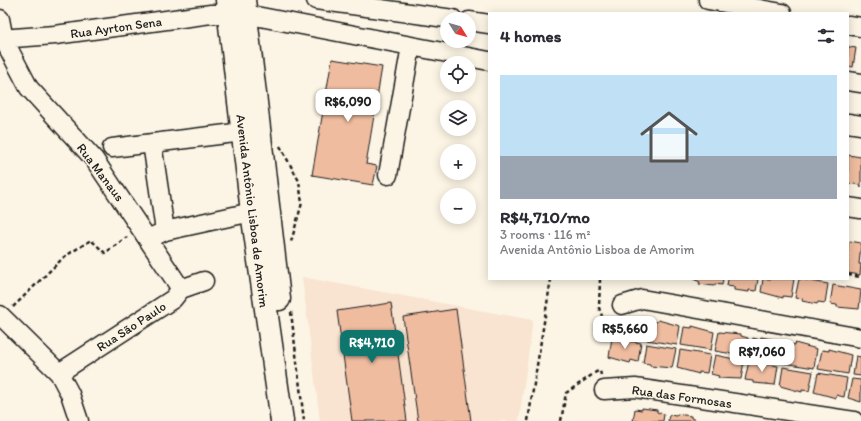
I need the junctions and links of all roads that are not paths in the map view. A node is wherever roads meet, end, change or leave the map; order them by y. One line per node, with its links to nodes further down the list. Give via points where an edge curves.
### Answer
1 (316, 0): 5 (street)
2 (708, 0): 4 (street)
3 (236, 7): 11 (street, Rua Ayrton Sena, via 211,14 55,35); 12 (street, Rua Ayrton Sena); 18 (main road, Avenida Antônio Lisboa de Amorim); 36 (main road, Avenida Antônio Lisboa de Amorim)
4 (776, 12)
5 (440, 17)
6 (0, 19): 11 (street, Rua Manaus)
7 (476, 22): 8 (street)
8 (488, 24)
9 (849, 25): 10 (street)
10 (861, 27)
11 (2, 39): 26 (street, Rua Manaus, via 29,88 94,159)
12 (412, 46): 13 (street, Rua Ayrton Sena); 21 (street)
13 (488, 60)
14 (849, 81): 15 (street)
15 (861, 83)
16 (849, 123): 17 (street)
17 (861, 126)
18 (243, 132): 19 (street); 24 (main road, Avenida Antônio Lisboa de Amorim)
19 (152, 143): 20 (street); 25 (street)
20 (112, 148)
21 (388, 176)
22 (849, 207): 23 (street)
23 (861, 209)
24 (252, 212): 25 (street); 35 (main road, Avenida Antônio Lisboa de Amorim)
25 (165, 231): 26 (street)
26 (144, 233): 28 (street, Rua Manaus)
27 (204, 281): 28 (street, Rua São Paulo)
28 (181, 289): 32 (street, Rua São Paulo, via 173,299)
29 (622, 305): 31 (street, via 642,299)
30 (2, 316): 32 (street)
31 (861, 338)
32 (59, 374): 34 (street, via 70,394)
33 (604, 390): 37 (street, Rua das Formosas, via 635,388)
34 (79, 421)
35 (282, 421)
36 (295, 421)
37 (854, 421)

